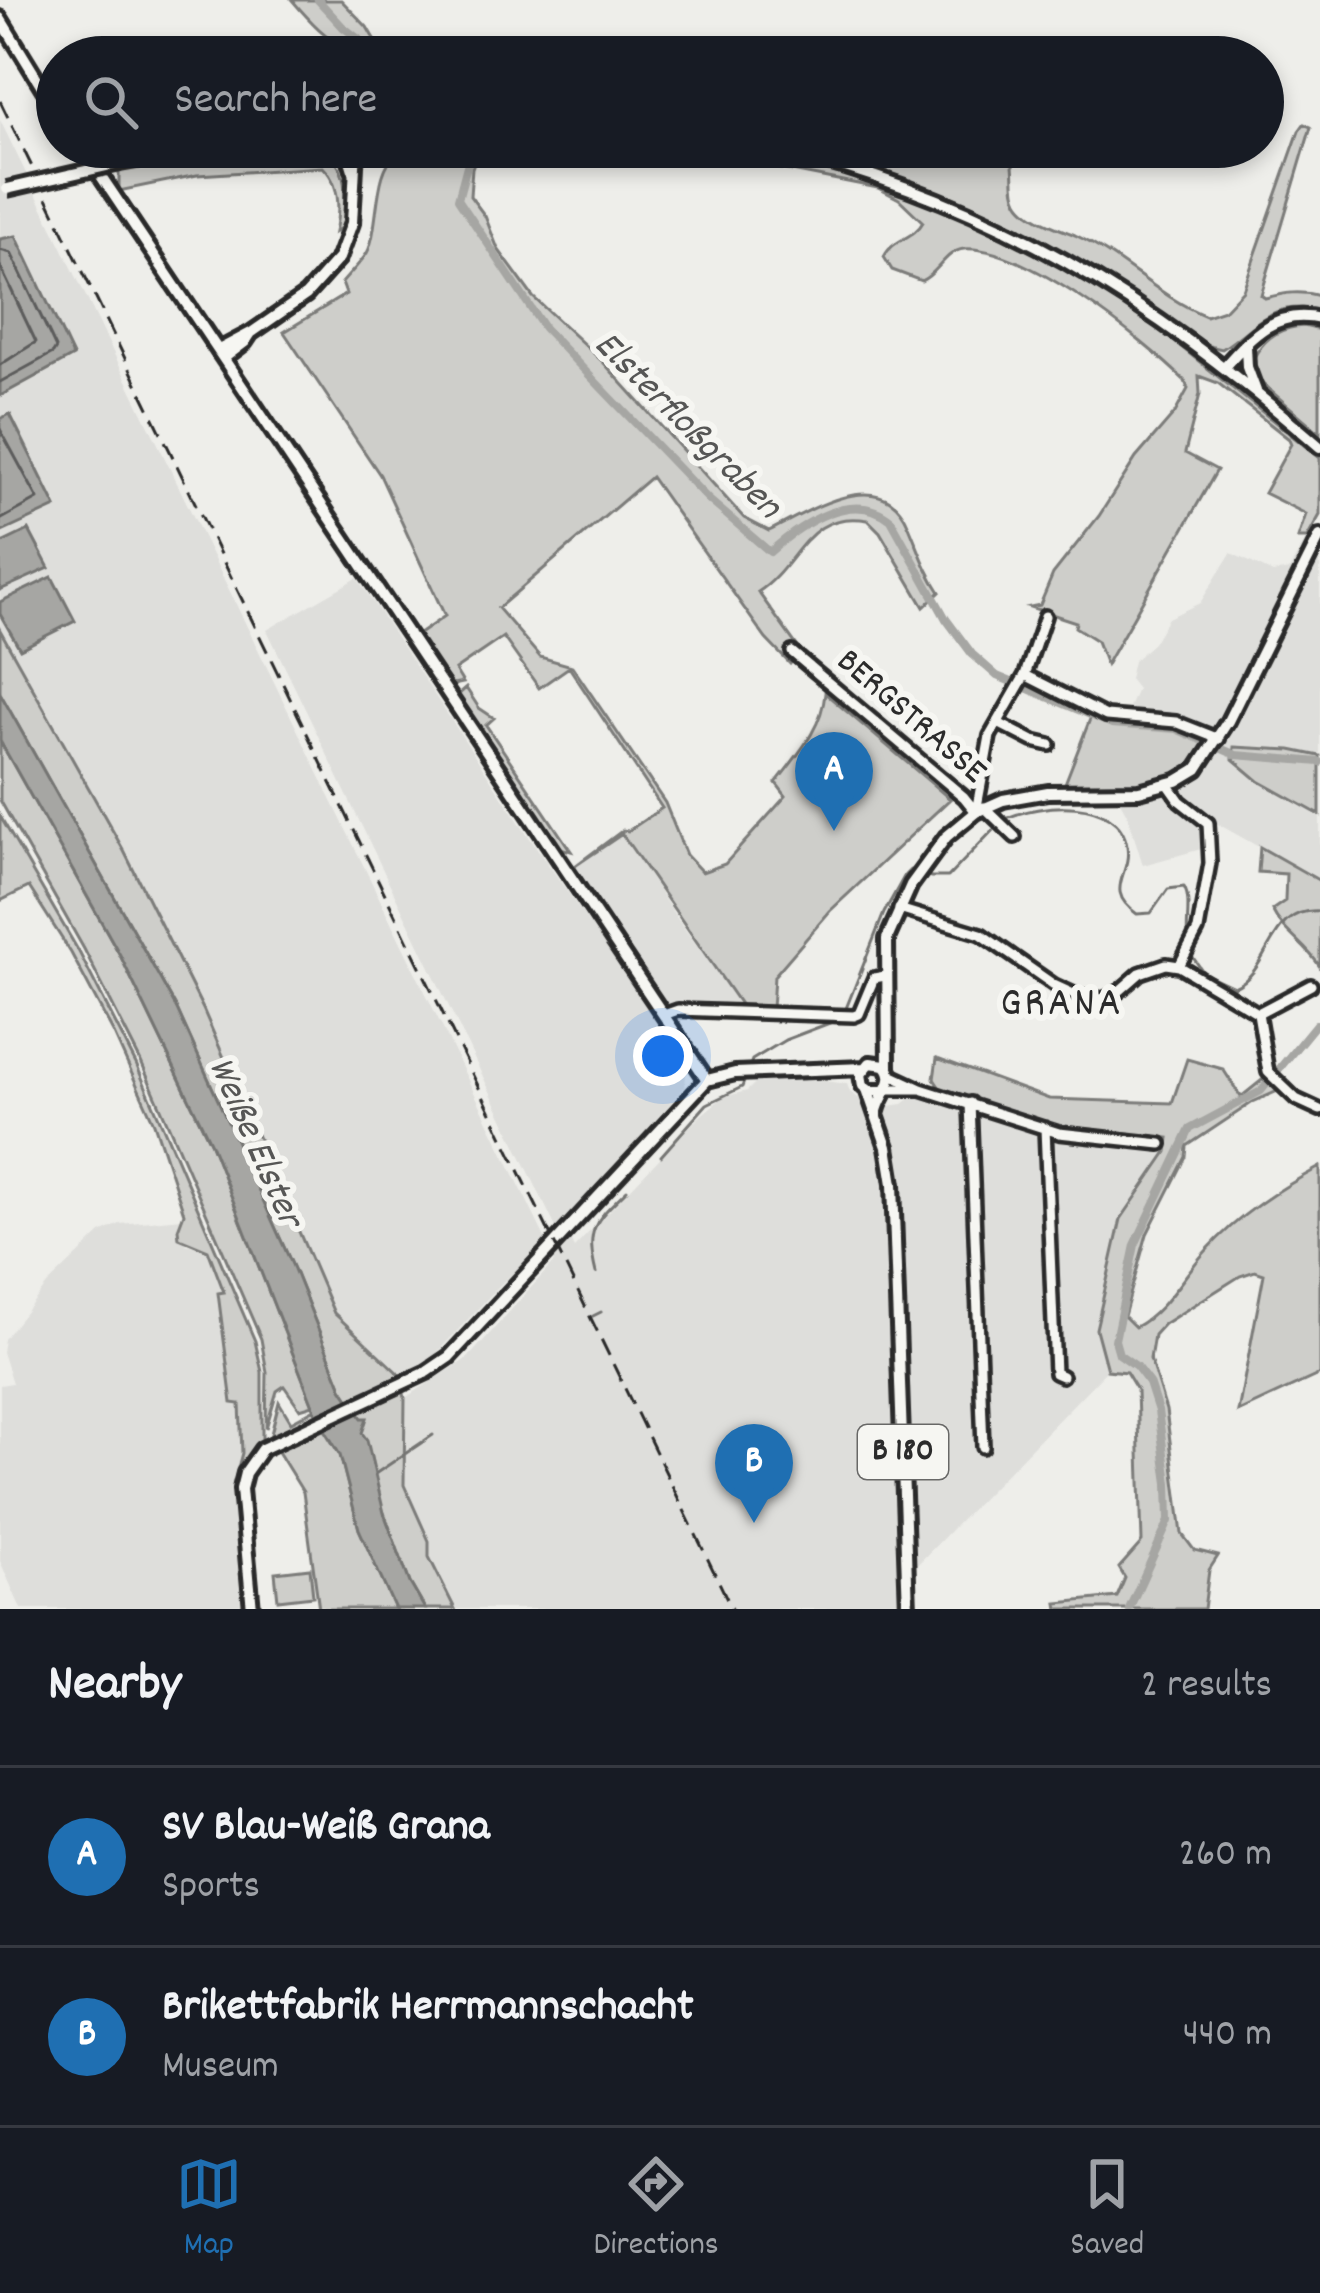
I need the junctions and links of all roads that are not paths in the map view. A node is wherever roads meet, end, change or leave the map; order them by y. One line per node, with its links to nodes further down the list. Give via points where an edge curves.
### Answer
1 (0, 18): 2 (main road)
2 (36, 79)
3 (96, 168): 9 (main road)
4 (99, 168): 7 (main road, bridge)
5 (351, 168): 10 (main road, via 352,223 339,258 306,295)
6 (844, 168): 13 (main road, via 1028,238)
7 (4, 190)
8 (1320, 320): 11 (main road, via 1277,320)
9 (205, 330): 10 (main road); 12 (main road)
10 (245, 337): 12 (main road); 14 (main road)
11 (1246, 344): 13 (main road); 15 (main road)
12 (221, 354): 14 (main road)
13 (1224, 368): 15 (main road)
14 (241, 382): 32 (main road)
15 (1257, 394): 16 (main road)
16 (1320, 447)
17 (1320, 536): 22 (main road)
18 (1045, 616): 20 (street, BERGSTRASSE)
19 (792, 652): 25 (street, BERGSTRASSE)
20 (1020, 683): 21 (street, BERGSTRASSE); 22 (street, via 1106,716 1176,722)
21 (998, 723): 23 (street, BERGSTRASSE); 25 (street, BERGSTRASSE)
22 (1216, 744): 24 (main road, via 1197,769)
23 (1050, 745)
24 (1168, 784): 25 (main road, via 1039,793); 28 (street, via 1208,823 1212,844 1198,930)
25 (980, 809): 26 (street); 27 (main road, via 952,830)
26 (1016, 837)
27 (899, 909): 28 (street, via 981,934 1078,996 1103,999 1154,966); 29 (main road)
28 (1179, 966): 31 (street)
29 (883, 976): 32 (street, via 859,1014); 33 (main road)
30 (1311, 985): 31 (street)
31 (1258, 1013): 40 (street, via 1271,1075)
32 (664, 1015): 36 (main road)
33 (887, 1037): 34 (main road); 35 (main road)
34 (890, 1071): 35 (main road); 37 (street); 38 (main road)
35 (867, 1075): 36 (main road); 38 (main road); 41 (main road, B 180)
36 (706, 1080): 46 (main road, via 448,1358 252,1459 241,1489)
37 (921, 1089): 38 (street); 39 (street)
38 (884, 1090): 41 (main road, B 180)
39 (970, 1103): 42 (street); 45 (street)
40 (1320, 1110)
41 (877, 1112): 47 (main road, B 180, via 893,1184)
42 (1045, 1128): 43 (street); 44 (street, via 1055,1373)
43 (1161, 1144)
44 (1062, 1376)
45 (983, 1447)
46 (252, 1609)
47 (908, 1609)

